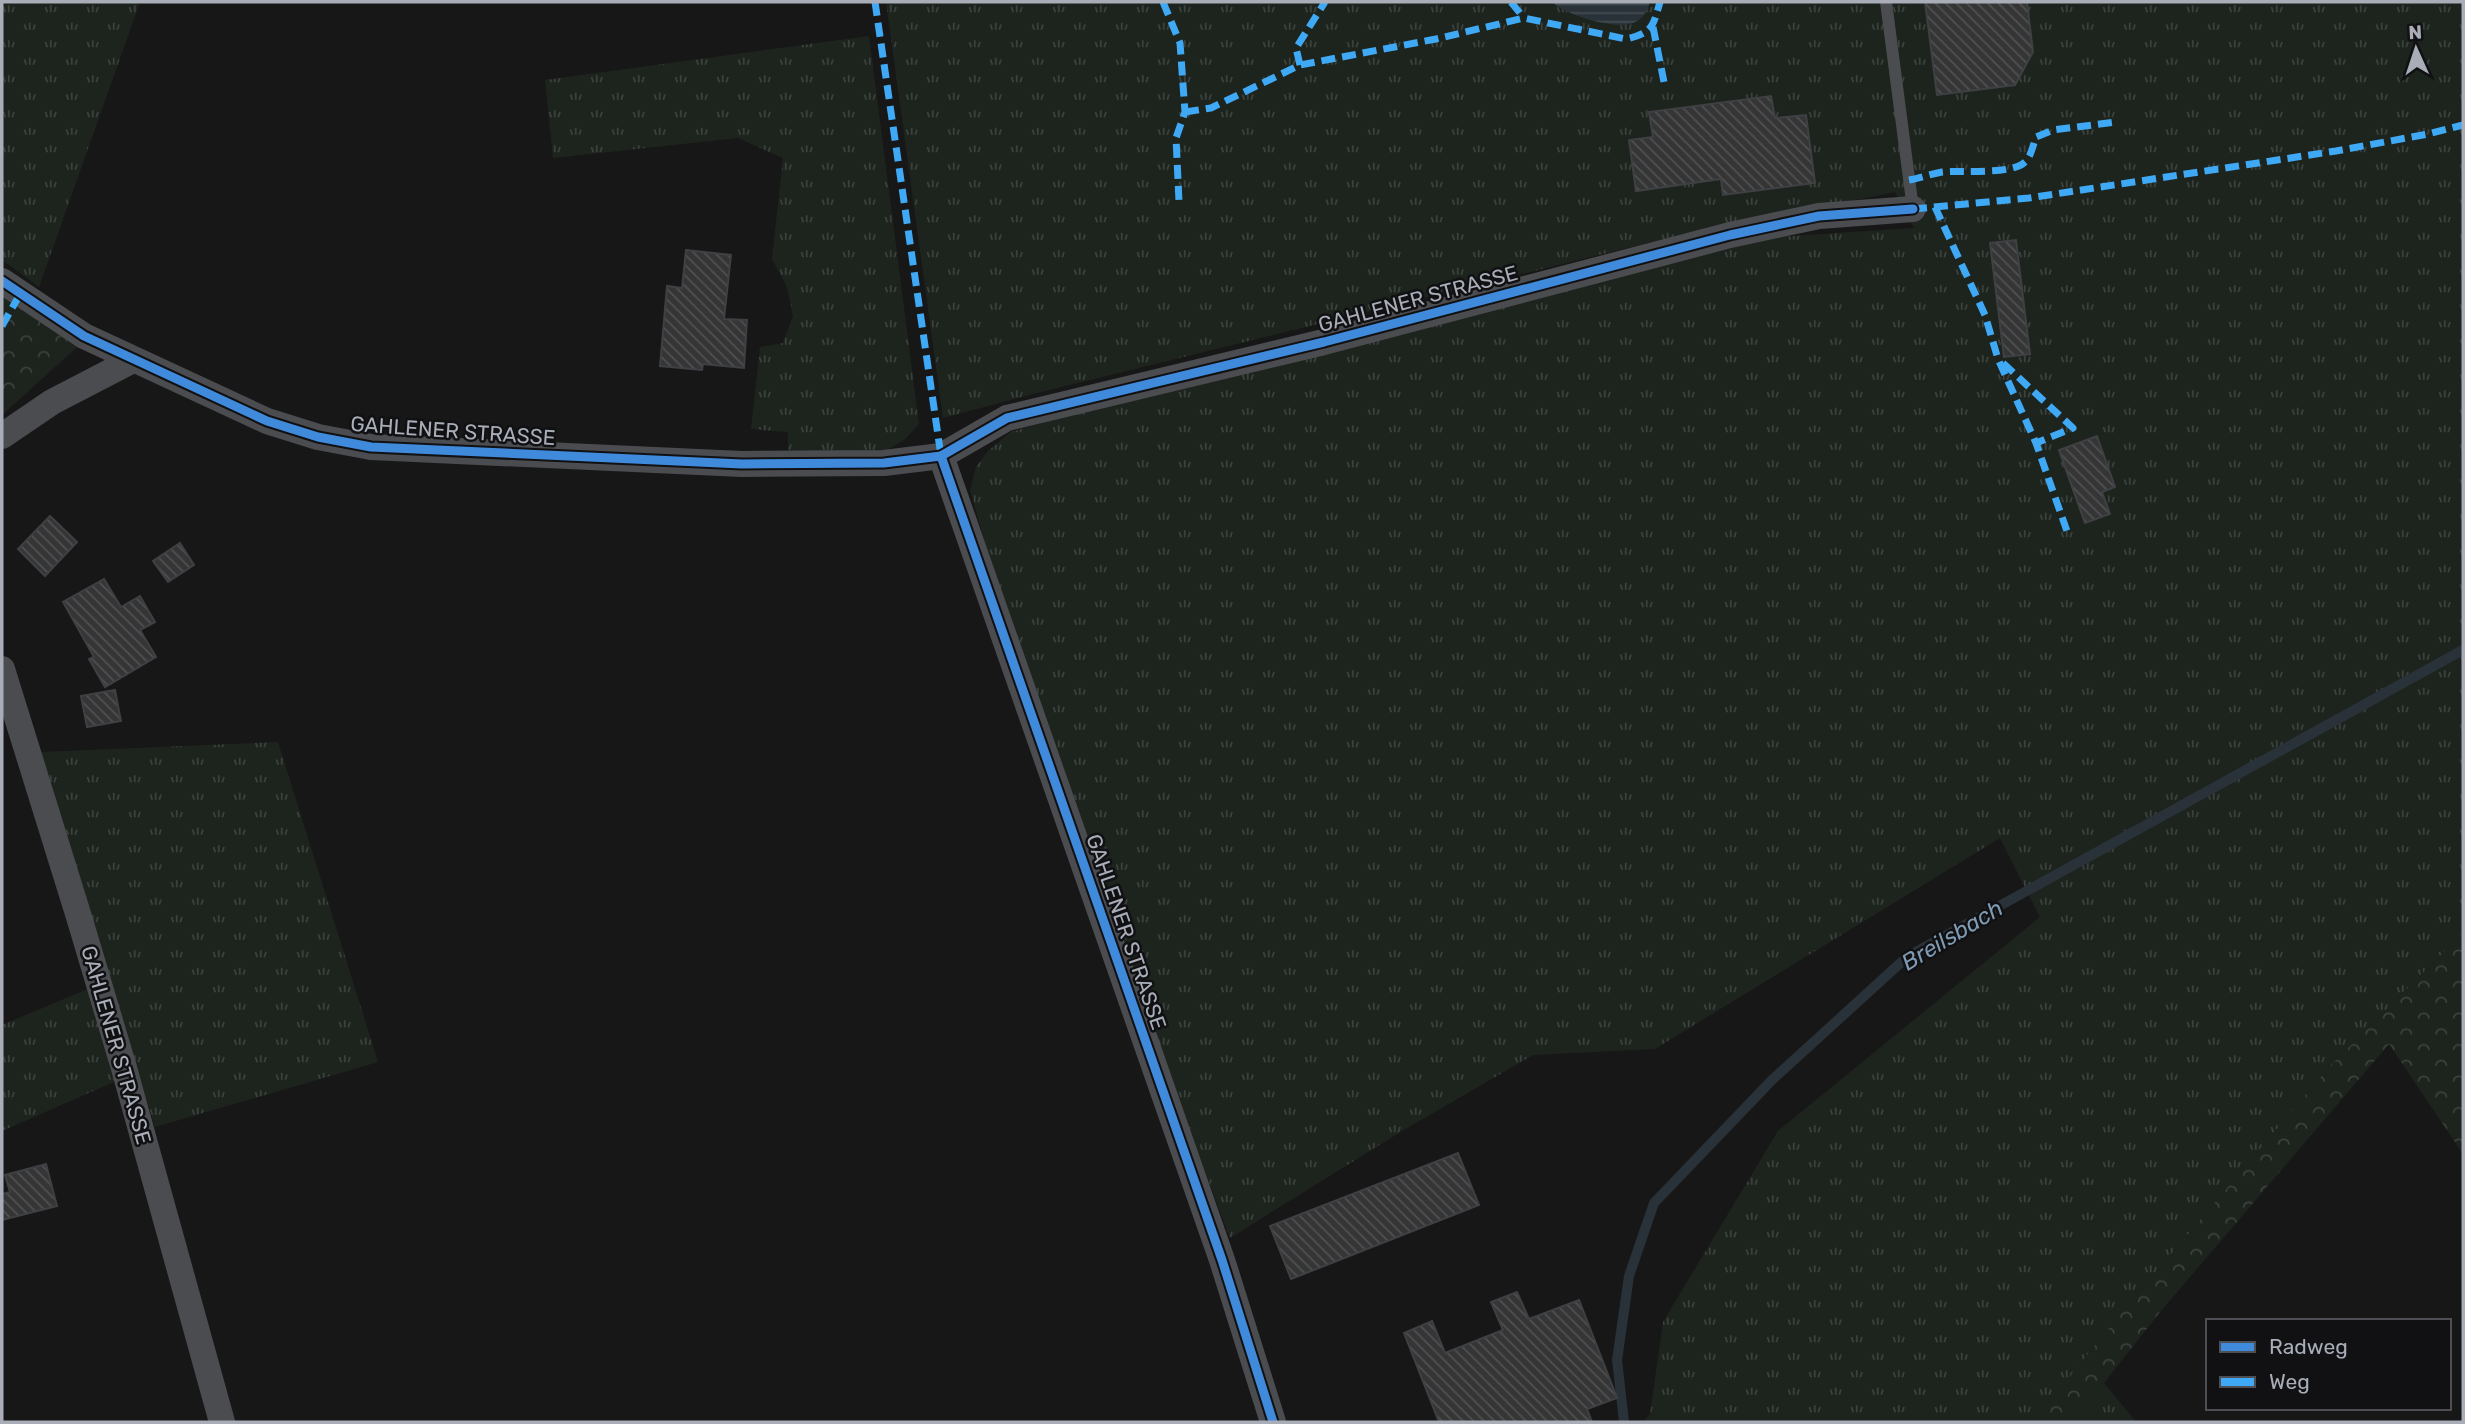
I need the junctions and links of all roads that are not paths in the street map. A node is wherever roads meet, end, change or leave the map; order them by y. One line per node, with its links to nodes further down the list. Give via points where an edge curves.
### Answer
1 (1886, 2): 2 (lane)
2 (1913, 209): 6 (street, GAHLENER STRASSE, via 1819,216 1730,234 1324,342 1007,418)
3 (2, 281): 4 (street, GAHLENER STRASSE, via 84,337)
4 (132, 360): 5 (street, via 52,402); 6 (street, GAHLENER STRASSE, via 267,421 318,438 371,447 742,464 884,463)
5 (2, 436)
6 (941, 456): 9 (street, GAHLENER STRASSE, via 1222,1260)
7 (2, 670): 8 (street, GAHLENER STRASSE, via 124,1069)
8 (222, 1422)
9 (1273, 1422)

